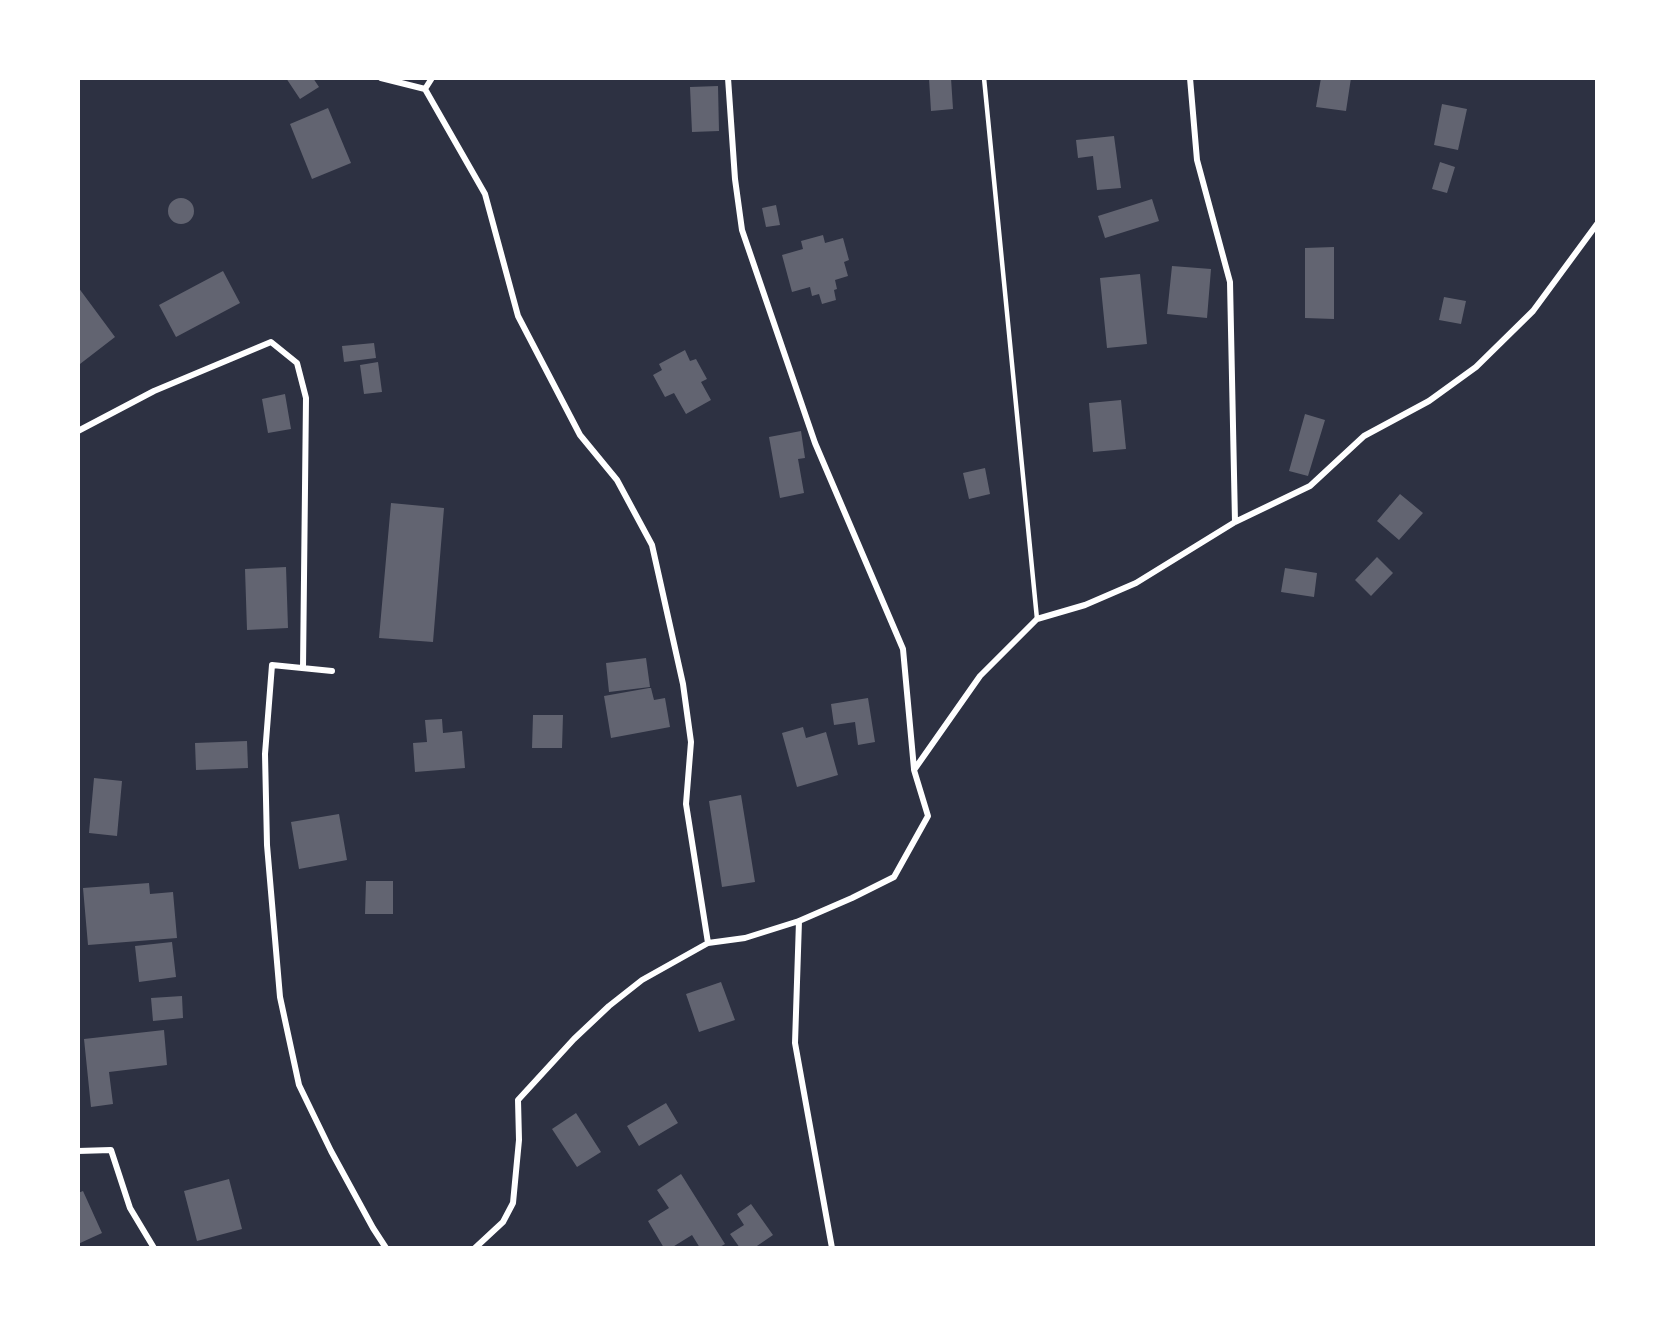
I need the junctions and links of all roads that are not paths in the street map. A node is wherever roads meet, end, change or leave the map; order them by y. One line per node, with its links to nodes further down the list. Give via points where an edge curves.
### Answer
1 (381, 78): 6 (street)
2 (432, 78): 6 (street)
3 (728, 78): 13 (street, via 742,230 815,443 903,649)
4 (984, 78): 10 (lane)
5 (1190, 78): 9 (street, via 1197,160 1230,282)
6 (425, 89): 15 (street, via 485,194 518,316 580,435 617,480 652,545 683,684 691,742 686,804)
7 (1597, 224): 9 (street, via 1533,311 1476,367 1429,401 1364,436 1310,486)
8 (78, 431): 11 (street, via 154,391 271,342 297,363 306,398)
9 (1235, 522): 10 (street, via 1136,583)
10 (1037, 619): 13 (street, via 980,676)
11 (303, 668): 12 (street); 18 (street, via 272,665 265,754 267,845 280,997 299,1085)
12 (332, 671)
13 (914, 770): 14 (street, via 928,816 894,877)
14 (799, 921): 15 (street, via 745,939); 20 (street, via 795,1043)
15 (708, 943): 19 (street, via 642,980 609,1006 518,1100 513,1203 503,1222)
16 (78, 1151): 17 (street, via 111,1150 130,1208)
17 (154, 1248)
18 (386, 1248)
19 (476, 1248)
20 (831, 1248)

